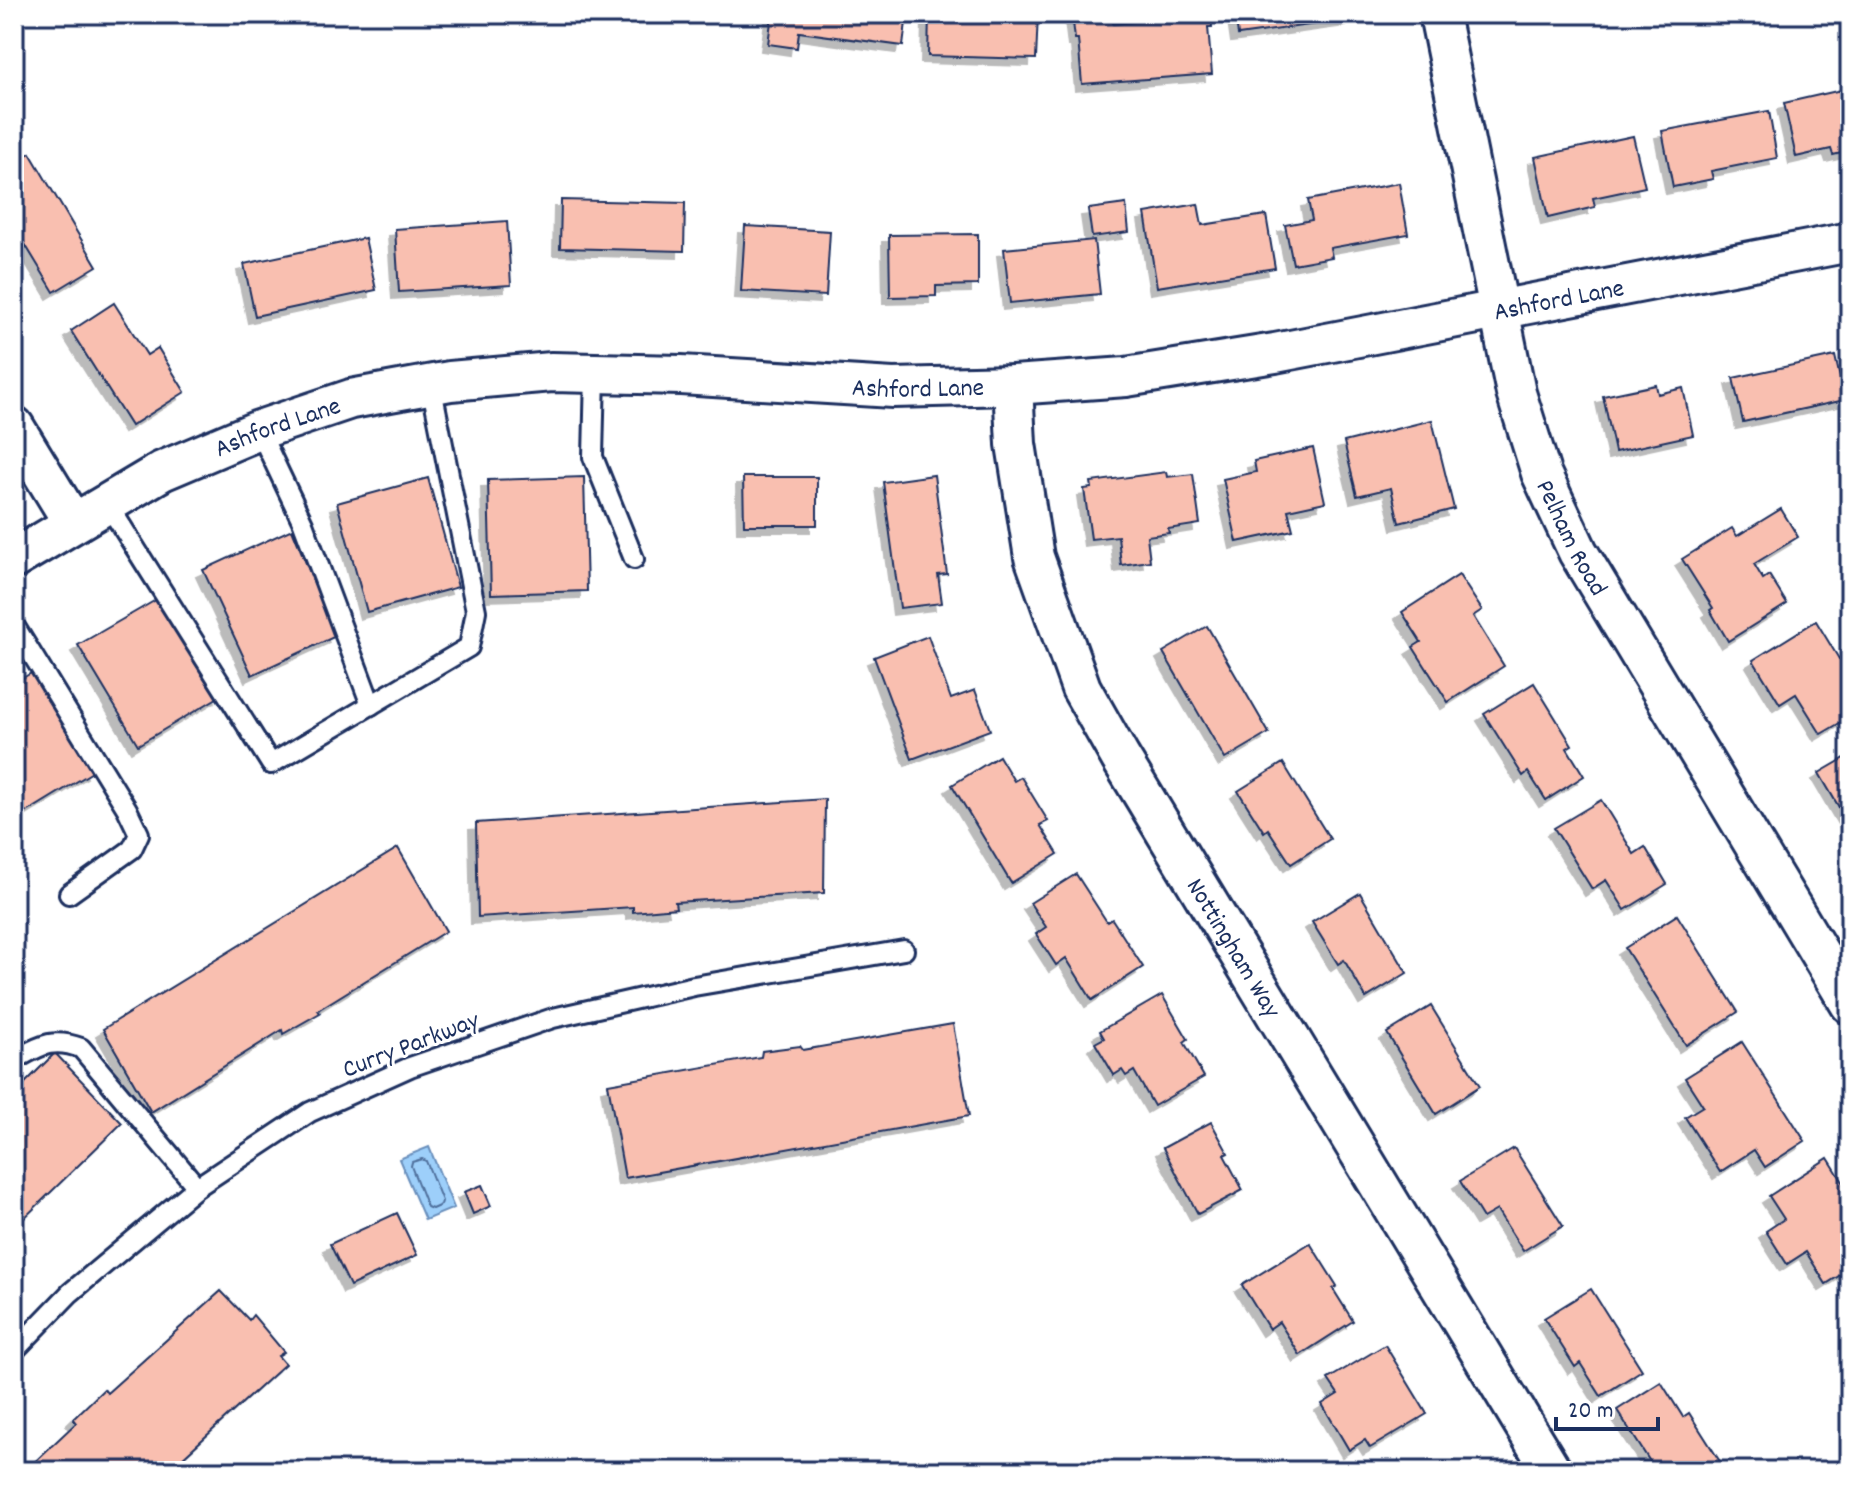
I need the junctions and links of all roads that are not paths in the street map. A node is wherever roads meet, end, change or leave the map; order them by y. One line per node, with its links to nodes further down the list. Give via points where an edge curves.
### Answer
1 (1439, 14): 3 (street, Pelham Road)
2 (1850, 242): 3 (street, Ashford Lane)
3 (1499, 308): 6 (street, Ashford Lane, via 1126,377); 17 (street, Pelham Road, via 1516,393 1541,473 1578,552)
4 (595, 373): 5 (street, Ashford Lane); 6 (street, Ashford Lane, via 893,388); 12 (lane, via 593,457)
5 (431, 384): 8 (street, Ashford Lane, via 351,399); 14 (lane, via 476,611 474,623 469,647)
6 (1013, 385): 21 (street, Nottingham Way, via 1016,444 1034,557 1081,688)
7 (14, 426): 10 (street)
8 (259, 430): 9 (street, Ashford Lane, via 162,471); 14 (lane, via 303,523)
9 (107, 503): 10 (street, Ashford Lane); 14 (lane, via 271,764)
10 (73, 523): 11 (street, Ashford Lane)
11 (14, 559)
12 (634, 559)
13 (14, 625): 15 (lane, via 139,834 132,849)
14 (371, 705)
15 (69, 894)
16 (904, 950): 19 (lane, Curry Parkway, via 694,986 553,1018 410,1067 310,1112)
17 (1850, 1004)
18 (14, 1060): 19 (lane, via 50,1043 81,1048)
19 (197, 1187): 20 (lane, Curry Parkway, via 70,1293)
20 (14, 1351)
21 (1552, 1471)

